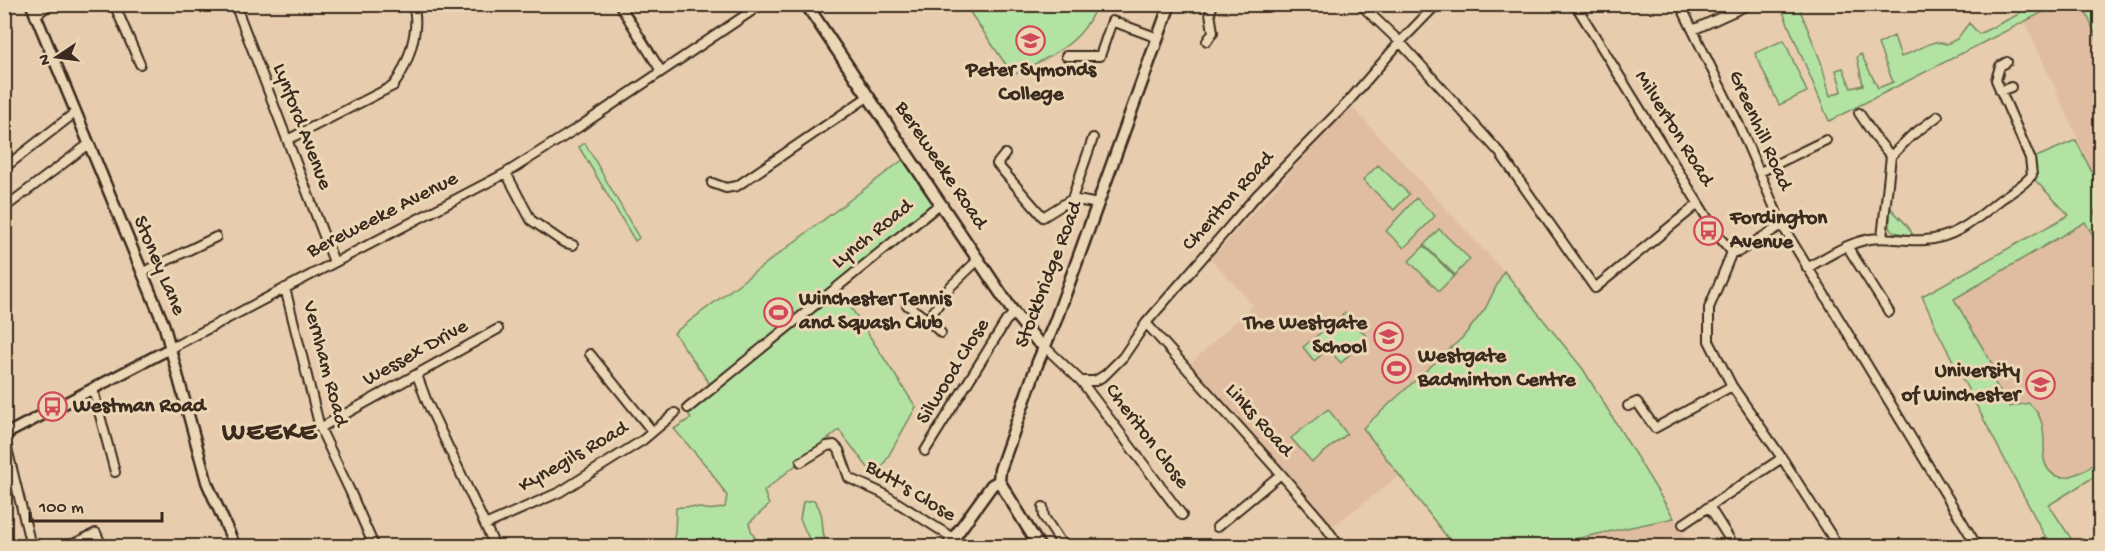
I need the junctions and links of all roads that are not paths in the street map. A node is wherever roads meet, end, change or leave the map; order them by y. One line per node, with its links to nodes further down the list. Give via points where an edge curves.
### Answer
1 (31, 4): 16 (street, Stoney Lane)
2 (50, 4): 16 (street)
3 (114, 4): 23 (street)
4 (235, 4): 33 (street, Lynford Avenue)
5 (412, 4): 33 (street, via 416,24 405,65 393,86)
6 (619, 4): 24 (street)
7 (762, 4): 24 (street, Bereweeke Avenue)
8 (806, 4): 27 (main road, Bereweeke Road)
9 (1170, 4): 18 (main road, Stockbridge Road)
10 (1213, 4): 19 (street, via 1210,13 1214,32)
11 (1360, 4): 20 (street)
12 (1437, 4): 20 (street, Cheriton Road)
13 (1575, 4): 44 (street, Milverton Road)
14 (1680, 4): 17 (street, Greenhill Road)
15 (1750, 4): 17 (street)
16 (35, 16): 28 (street, Stoney Lane)
17 (1693, 30): 38 (street, Greenhill Road)
18 (1158, 38): 21 (street, via 1112,21 1100,56); 43 (main road, Stockbridge Road)
19 (1207, 41)
20 (1401, 42): 44 (street, via 1500,153 1595,288); 61 (street, Cheriton Road, via 1257,195)
21 (1065, 56)
22 (2007, 62): 26 (street, via 1996,75)
23 (140, 64)
24 (661, 71): 39 (street, Bereweeke Avenue)
25 (2011, 87): 26 (street)
26 (2000, 92): 48 (street, via 2031,158 2032,174 2025,183 1952,235 1922,241)
27 (869, 96): 40 (street, via 737,186 726,188); 42 (main road, Bereweeke Road)
28 (76, 112): 34 (street, Stoney Lane); 37 (street)
29 (1860, 113): 36 (street)
30 (1938, 116): 36 (street)
31 (1093, 138): 41 (street)
32 (1826, 140): 38 (street)
33 (287, 141): 53 (street, Lynford Avenue)
34 (88, 144): 45 (street); 55 (street, Stoney Lane)
35 (1005, 154): 41 (street, via 997,164 1043,217)
36 (1891, 156): 48 (street)
37 (4, 168)
38 (1760, 172): 46 (street, Greenhill Road)
39 (506, 173): 49 (street, via 531,220); 53 (street, Bereweeke Avenue)
40 (712, 183)
41 (1072, 199): 43 (street)
42 (941, 203): 52 (main road, Bereweeke Road); 72 (street, Lynch Road)
43 (1098, 204): 64 (main road, Stockbridge Road)
44 (1698, 204): 51 (street, Milverton Road)
45 (4, 208)
46 (1782, 225): 51 (street); 54 (street, Greenhill Road)
47 (216, 237): 55 (street)
48 (1882, 238): 50 (street)
49 (573, 245)
50 (1847, 246): 54 (street); 58 (street)
51 (1732, 252): 69 (street, via 1710,308 1709,341)
52 (979, 259): 59 (main road, Bereweeke Road); 60 (street, via 950,287)
53 (334, 262): 56 (street, Bereweeke Avenue)
54 (1807, 268): 101 (street, Greenhill Road)
55 (143, 272): 65 (street, Stoney Lane)
56 (285, 288): 65 (street, Bereweeke Avenue); 74 (street, Vernham Road)
57 (907, 305): 60 (street)
58 (1889, 312)
59 (1014, 313): 64 (main road, Bereweeke Road); 77 (street, Silwood Close)
60 (928, 320): 63 (street)
61 (1146, 323): 68 (street, Cheriton Road, via 1105,375 1095,381); 81 (street, Links Road)
62 (498, 329): 67 (street, Wessex Drive)
63 (941, 333)
64 (1045, 347): 68 (street); 82 (main road, Stockbridge Road)
65 (171, 348): 70 (street, Bereweeke Avenue); 93 (street, Stoney Lane, via 207,483)
66 (590, 354): 75 (street)
67 (417, 375): 74 (street, Wessex Drive); 87 (street)
68 (1080, 381): 85 (street, Cheriton Close)
69 (1732, 386): 71 (street, via 1655,428 1637,402); 78 (street)
70 (93, 389): 76 (street, Bereweeke Avenue); 80 (street)
71 (1628, 406)
72 (688, 408)
73 (675, 413): 75 (street, Kynegils Road)
74 (320, 428): 94 (street, Vernham Road)
75 (652, 430): 87 (street, Kynegils Road, via 643,440 560,492)
76 (4, 436): 90 (street)
77 (926, 451)
78 (1782, 458): 84 (street); 100 (street)
79 (801, 462): 89 (street, Butt's Close, via 834,445 849,478 882,493)
80 (115, 472)
81 (1281, 474): 88 (street); 98 (street, Links Road)
82 (999, 481): 89 (main road, Stockbridge Road); 96 (main road)
83 (1043, 507): 97 (street, via 1044,517)
84 (1710, 508): 86 (street); 99 (street)
85 (1182, 516)
86 (1683, 524)
87 (485, 525): 95 (street)
88 (1217, 527)
89 (950, 542)
90 (31, 546)
91 (69, 546): 92 (street, via 96,533)
92 (102, 546)
93 (235, 546)
94 (374, 546)
95 (495, 546)
96 (1039, 546)
97 (1063, 546)
98 (1339, 546)
99 (1734, 546)
100 (1838, 546)
101 (1977, 546)

